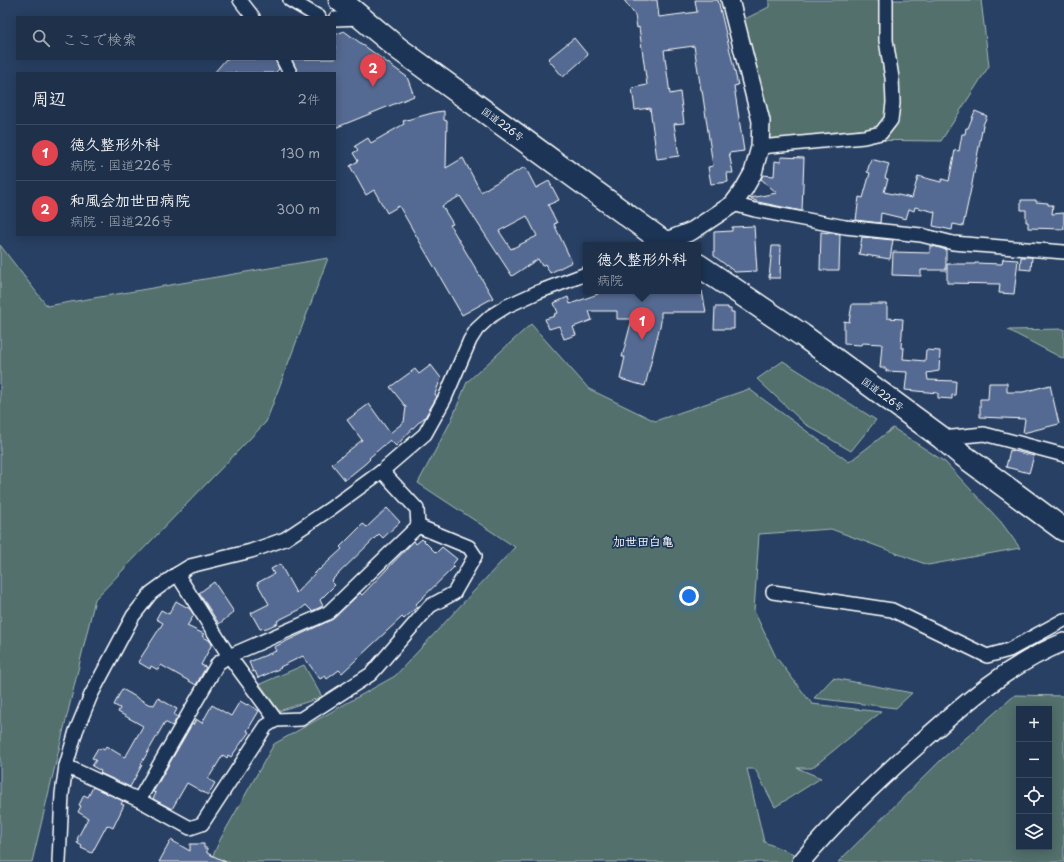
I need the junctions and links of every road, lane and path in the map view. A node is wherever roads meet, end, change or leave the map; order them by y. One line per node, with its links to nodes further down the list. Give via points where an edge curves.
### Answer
1 (240, 0): 6 (street)
2 (290, 0): 7 (street)
3 (340, 0): 8 (highway, 国道226号)
4 (730, 0): 12 (street, via 761,121)
5 (886, 0): 12 (street, via 886,40 893,103 891,120 881,133)
6 (252, 16)
7 (317, 16)
8 (361, 18): 9 (street); 14 (highway, 国道226号, via 399,49)
9 (336, 19)
10 (284, 60): 11 (street)
11 (290, 72)
12 (760, 148): 13 (street, via 753,173)
13 (732, 204): 15 (street, via 692,231); 16 (street, via 844,227 921,234 954,243)
14 (660, 242)
15 (667, 242)
16 (1064, 252)
17 (701, 267): 19 (highway, 国道226号, via 802,335)
18 (583, 275): 21 (street, via 507,306 477,329 425,434)
19 (942, 438): 20 (street, via 979,433); 23 (highway, 国道226号)
20 (1064, 455)
21 (382, 471): 22 (street, via 417,509); 24 (street, via 285,539 251,551 190,566)
22 (418, 526): 28 (street, via 328,613); 29 (street, via 469,547 475,556 454,593 430,606 371,674 301,719)
23 (1064, 530)
24 (177, 574): 28 (street); 30 (street, via 151,593 134,616 91,695 76,731)
25 (773, 592): 26 (street, via 892,610 987,656 1010,650)
26 (1064, 620)
27 (1064, 642): 33 (street, via 1003,675 970,699 888,772 825,834)
28 (229, 656): 29 (street); 31 (street, via 218,663)
29 (276, 720): 31 (street, via 266,726 202,824 190,828)
30 (66, 766): 31 (street); 32 (street)
31 (139, 800)
32 (59, 862)
33 (801, 862)

